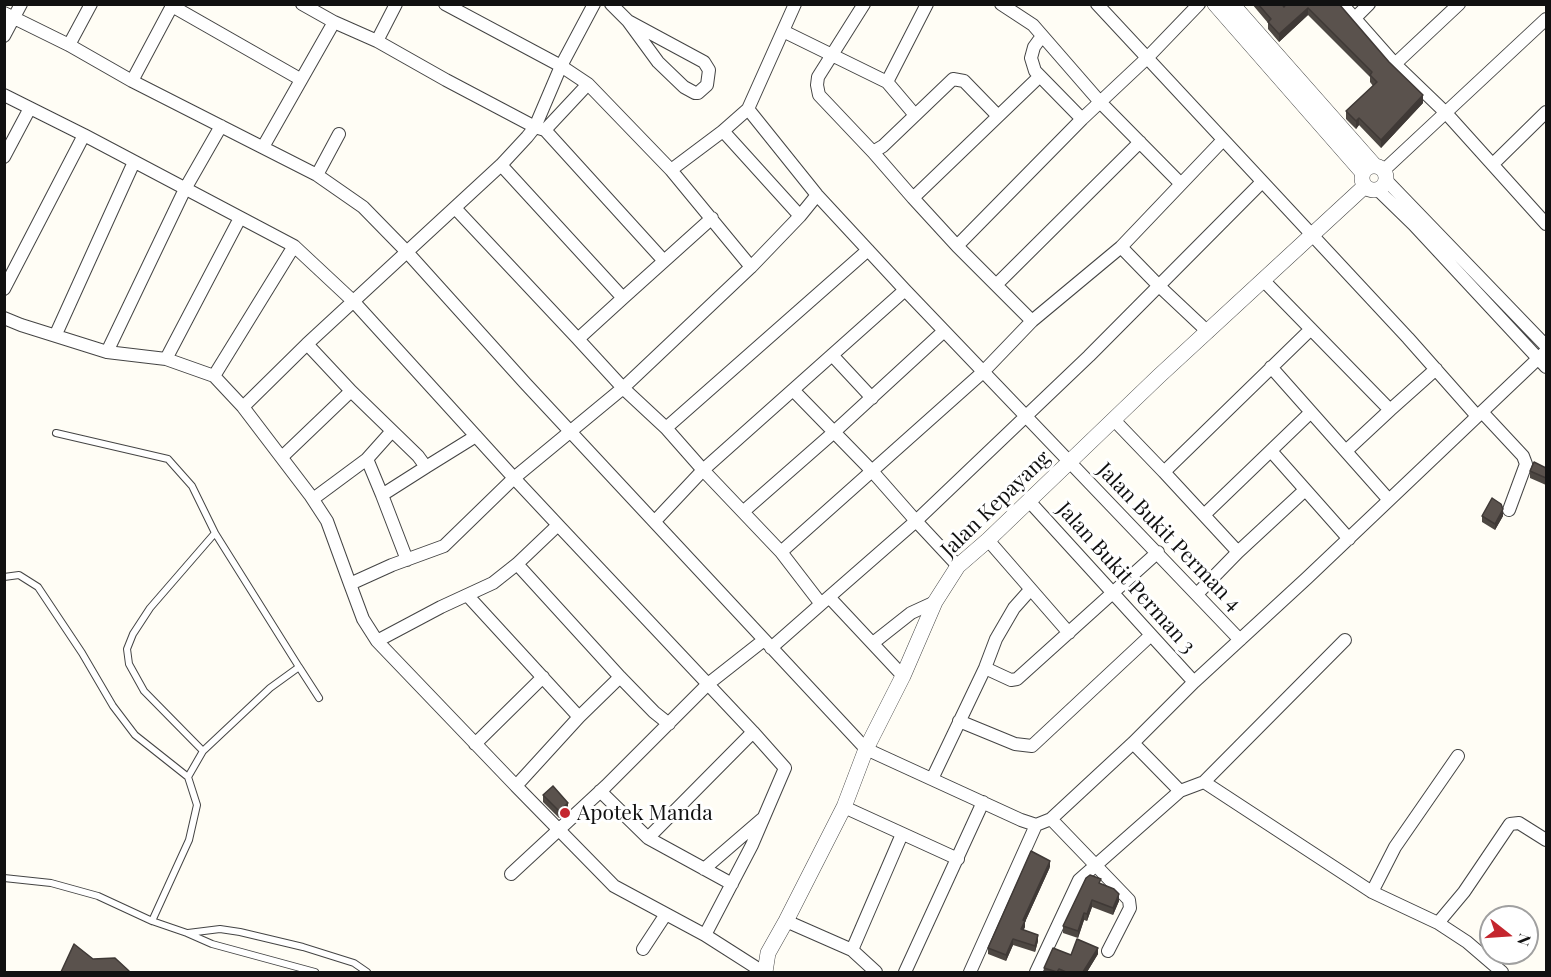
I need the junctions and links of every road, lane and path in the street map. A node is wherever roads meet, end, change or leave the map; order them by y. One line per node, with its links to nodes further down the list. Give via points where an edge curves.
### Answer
1 (21, 4): 20 (street)
2 (91, 4): 29 (street)
3 (302, 4): 24 (street)
4 (396, 4): 28 (street)
5 (445, 4): 33 (street)
6 (611, 4): 23 (street)
7 (795, 4): 25 (street)
8 (864, 4): 30 (street)
9 (927, 4): 37 (street)
10 (1002, 4): 27 (street)
11 (1097, 4): 31 (street)
12 (1199, 4): 31 (street)
13 (1215, 4): 64 (street)
14 (1232, 4): 64 (street)
15 (1342, 4): 21 (street)
16 (1369, 4): 21 (street)
17 (1459, 4): 32 (street)
18 (172, 5): 35 (street); 36 (street)
19 (591, 6): 33 (street)
20 (9, 15): 26 (street); 29 (street)
21 (1355, 18): 32 (street)
22 (1546, 20): 43 (street)
23 (628, 21): 23 (street, via 658,62 690,92 698,93 707,85 710,70 704,62)
24 (334, 22): 28 (street); 35 (street)
25 (783, 31): 30 (street); 42 (street)
26 (4, 36)
27 (1042, 36): 34 (street, via 1031,58); 40 (street)
28 (377, 41): 49 (street)
29 (69, 45): 36 (street)
30 (832, 55): 37 (street); 57 (street, via 818,77 819,95)
31 (1147, 58): 40 (street); 54 (street)
32 (1395, 63): 43 (street)
33 (561, 66): 38 (street); 49 (street)
34 (1040, 76): 45 (street); 47 (street)
35 (300, 79): 56 (street)
36 (132, 81): 48 (street)
37 (887, 82): 44 (street)
38 (588, 84): 49 (street); 62 (street)
39 (4, 95): 41 (street)
40 (1100, 102): 47 (street); 55 (street)
41 (30, 108): 53 (street); 58 (street)
42 (748, 110): 50 (street); 68 (street, Jalan Bukit Perman 4)
43 (1446, 113): 60 (street); 64 (street)
44 (915, 115): 45 (street, via 957,79 964,81); 57 (street)
45 (998, 116): 69 (street)
46 (1542, 116): 51 (street); 60 (street)
47 (1082, 119): 77 (street)
48 (221, 126): 56 (street); 67 (street)
49 (540, 128): 61 (street); 81 (street)
50 (723, 131): 62 (street); 71 (street)
51 (1546, 131)
52 (339, 134): 63 (street)
53 (84, 135): 59 (street); 86 (street)
54 (1223, 140): 65 (street); 66 (street)
55 (1140, 142): 66 (street); 84 (street)
56 (263, 147): 63 (street)
57 (873, 152): 69 (street)
58 (4, 157)
59 (134, 162): 67 (street); 95 (street)
60 (1493, 164): 74 (street)
61 (501, 165): 70 (street); 88 (street)
62 (671, 170): 73 (street)
63 (317, 175): 80 (street, via 363,207)
64 (1375, 177): 75 (street, Jalan Kepayang); 98 (street); 102 (street, via 1414,225)
65 (1262, 182): 75 (street); 85 (street)
66 (1180, 183): 78 (street)
67 (186, 189): 72 (street); 99 (street)
68 (817, 195): 71 (street); 79 (street, Jalan Bukit Perman 4)
69 (913, 198): 77 (street)
70 (455, 208): 80 (street); 96 (street)
71 (800, 216): 82 (street)
72 (240, 218): 76 (street); 101 (street)
73 (712, 218): 81 (street); 82 (street)
74 (1546, 224)
75 (1312, 235): 83 (street, Jalan Kepayang); 104 (street)
76 (294, 246): 89 (street); 106 (street)
77 (957, 246): 84 (street)
78 (1121, 247): 85 (street); 91 (street)
79 (868, 250): 87 (street, Jalan Bukit Perman 4); 117 (street)
80 (407, 252): 89 (street); 118 (street)
81 (664, 261): 88 (street)
82 (751, 267): 107 (street)
83 (1263, 280): 92 (street); 94 (street, Jalan Kepayang)
84 (996, 285): 91 (street)
85 (1158, 285): 94 (street); 115 (street)
86 (4, 289)
87 (905, 290): 93 (street, Jalan Bukit Perman 4); 100 (street)
88 (623, 298): 96 (street)
89 (354, 302): 97 (street); 122 (street)
90 (4, 318): 95 (street)
91 (1032, 321): 105 (street)
92 (1311, 329): 103 (street); 112 (street)
93 (944, 331): 105 (street, Jalan Bukit Perman 4); 110 (street)
94 (1208, 333): 116 (street, Jalan Kepayang)
95 (56, 334): 99 (street)
96 (578, 339): 107 (street)
97 (307, 344): 109 (street); 111 (street)
98 (1546, 346)
99 (107, 352): 101 (street)
100 (832, 355): 108 (street); 110 (street)
101 (166, 359): 106 (street)
102 (1544, 359): 114 (street)
103 (1271, 367): 113 (street); 131 (street)
104 (1436, 369): 112 (street); 114 (street)
105 (983, 372): 115 (street, Jalan Bukit Perman 4); 130 (street)
106 (214, 376): 111 (street)
107 (622, 388): 117 (street); 118 (street)
108 (793, 390): 121 (street); 129 (street)
109 (351, 391): 119 (street); 125 (street)
110 (872, 398): 121 (street)
111 (243, 406): 125 (street)
112 (1390, 410): 123 (street)
113 (1311, 412): 123 (street); 124 (street)
114 (1479, 414): 136 (street); 138 (street, via 1523,456 1526,464)
115 (1026, 417): 127 (street, Jalan Bukit Perman 4); 142 (street)
116 (1114, 420): 127 (street, Jalan Kepayang); 131 (street)
117 (666, 428): 129 (street)
118 (571, 429): 132 (street); 141 (street)
119 (392, 431): 126 (street); 128 (street)
120 (56, 433): 144 (lane, via 168,459 192,486)
121 (833, 433): 130 (street); 139 (street)
122 (476, 436): 128 (street); 132 (street)
123 (1347, 450): 136 (street)
124 (1271, 451): 133 (street); 140 (street)
125 (282, 457): 135 (street)
126 (368, 459): 134 (street); 135 (street)
127 (1071, 462): 137 (street, Jalan Kepayang); 148 (street, Jalan Bukit Perman 4)
128 (426, 467): 134 (street)
129 (703, 470): 139 (street); 141 (street)
130 (872, 471): 142 (street); 147 (street)
131 (1164, 472): 140 (street)
132 (514, 478): 143 (street); 150 (street, via 444,546)
133 (1305, 490): 145 (street); 149 (street)
134 (381, 495): 150 (street)
135 (313, 499): 154 (street, via 327,520)
136 (1389, 500): 145 (street)
137 (1029, 501): 146 (street, Jalan Kepayang); 156 (street, Jalan Bukit Perman 3)
138 (1509, 510)
139 (744, 512): 147 (street)
140 (1204, 515): 149 (street)
141 (656, 520): 166 (street)
142 (916, 521): 152 (street); 159 (street)
143 (558, 525): 151 (street); 174 (street)
144 (215, 533): 168 (lane); 183 (lane, via 150,608 127,649 129,664 144,691)
145 (1349, 539): 163 (street)
146 (988, 540): 152 (street, Jalan Kepayang); 155 (street)
147 (780, 552): 159 (street)
148 (1158, 552): 156 (street); 157 (street, Jalan Bukit Perman 4)
149 (1238, 552): 157 (street)
150 (407, 560): 154 (street)
151 (517, 564): 158 (street); 172 (street)
152 (958, 566): 160 (street, Jalan Kepayang)
153 (4, 577): 185 (lane, via 19,575 38,587 135,735)
154 (350, 584): 165 (street, via 363,620)
155 (1030, 590): 161 (street); 169 (street, via 996,639)
156 (1113, 593): 161 (street); 162 (street, Jalan Bukit Perman 3)
157 (1197, 594): 163 (street, Jalan Bukit Perman 4)
158 (468, 596): 165 (street); 171 (street)
159 (825, 601): 166 (street); 167 (street)
160 (935, 602): 167 (street, via 911,613); 170 (street, Jalan Kepayang)
161 (1069, 633): 169 (street, via 1017,679)
162 (1151, 635): 173 (street, Jalan Bukit Perman 3); 177 (street, via 1032,746 1015,744)
163 (1240, 640): 173 (street)
164 (1346, 640): 187 (street)
165 (377, 641): 181 (street)
166 (768, 644): 174 (street); 182 (street)
167 (873, 644): 170 (street)
168 (299, 667): 175 (lane); 183 (lane, via 270,688)
169 (985, 668): 177 (street)
170 (903, 676): 182 (street, Jalan Kepayang)
171 (543, 677): 176 (street); 181 (street)
172 (620, 677): 176 (street); 178 (street)
173 (1194, 682): 180 (street)
174 (708, 684): 178 (street); 179 (street)
175 (319, 698)
176 (579, 717): 188 (street)
177 (959, 721): 186 (street)
178 (669, 724): 189 (street)
179 (753, 732): 193 (street, via 784,768); 198 (street)
180 (1133, 743): 190 (street); 194 (street)
181 (475, 744): 188 (street)
182 (866, 749): 186 (street); 192 (street, Jalan Kepayang)
183 (203, 751): 185 (lane)
184 (1458, 756): 206 (street, via 1395,847)
185 (188, 777): 208 (lane, via 197,805 189,840)
186 (932, 778): 191 (street)
187 (1204, 782): 190 (street); 206 (street)
188 (516, 786): 196 (street)
189 (600, 791): 196 (street); 198 (street)
190 (1180, 792): 201 (street)
191 (983, 802): 195 (street); 200 (street)
192 (844, 807): 197 (street); 209 (street, Jalan Kepayang)
193 (765, 816): 202 (street); 205 (street)
194 (1052, 819): 195 (street); 201 (street)
195 (1036, 825): 221 (street)
196 (558, 830): 203 (street); 207 (street, via 614,886)
197 (902, 834): 200 (street); 214 (street)
198 (648, 838): 202 (street)
199 (1546, 840): 210 (street, via 1519,823 1510,824)
200 (958, 859): 220 (street)
201 (1095, 865): 215 (street, via 1129,900 1130,908); 222 (street, via 1079,880)
202 (704, 869): 205 (street)
203 (511, 874)
204 (4, 878): 208 (lane, via 51,883 98,896)
205 (732, 884): 212 (street)
206 (1372, 892): 210 (street)
207 (666, 914): 212 (street); 213 (street)
208 (152, 921): 211 (lane)
209 (786, 921): 214 (street); 218 (street, Jalan Kepayang, via 768,953)
210 (1438, 923): 223 (street)
211 (187, 933): 216 (lane, via 230,950); 217 (lane, via 220,929 240,932 354,963)
212 (705, 934): 218 (street)
213 (643, 950)
214 (852, 950): 219 (street)
215 (1108, 951)
216 (315, 972)
217 (367, 972)
218 (764, 972)
219 (876, 972)
220 (905, 972)
221 (970, 972)
222 (1036, 972)
223 (1502, 972)

